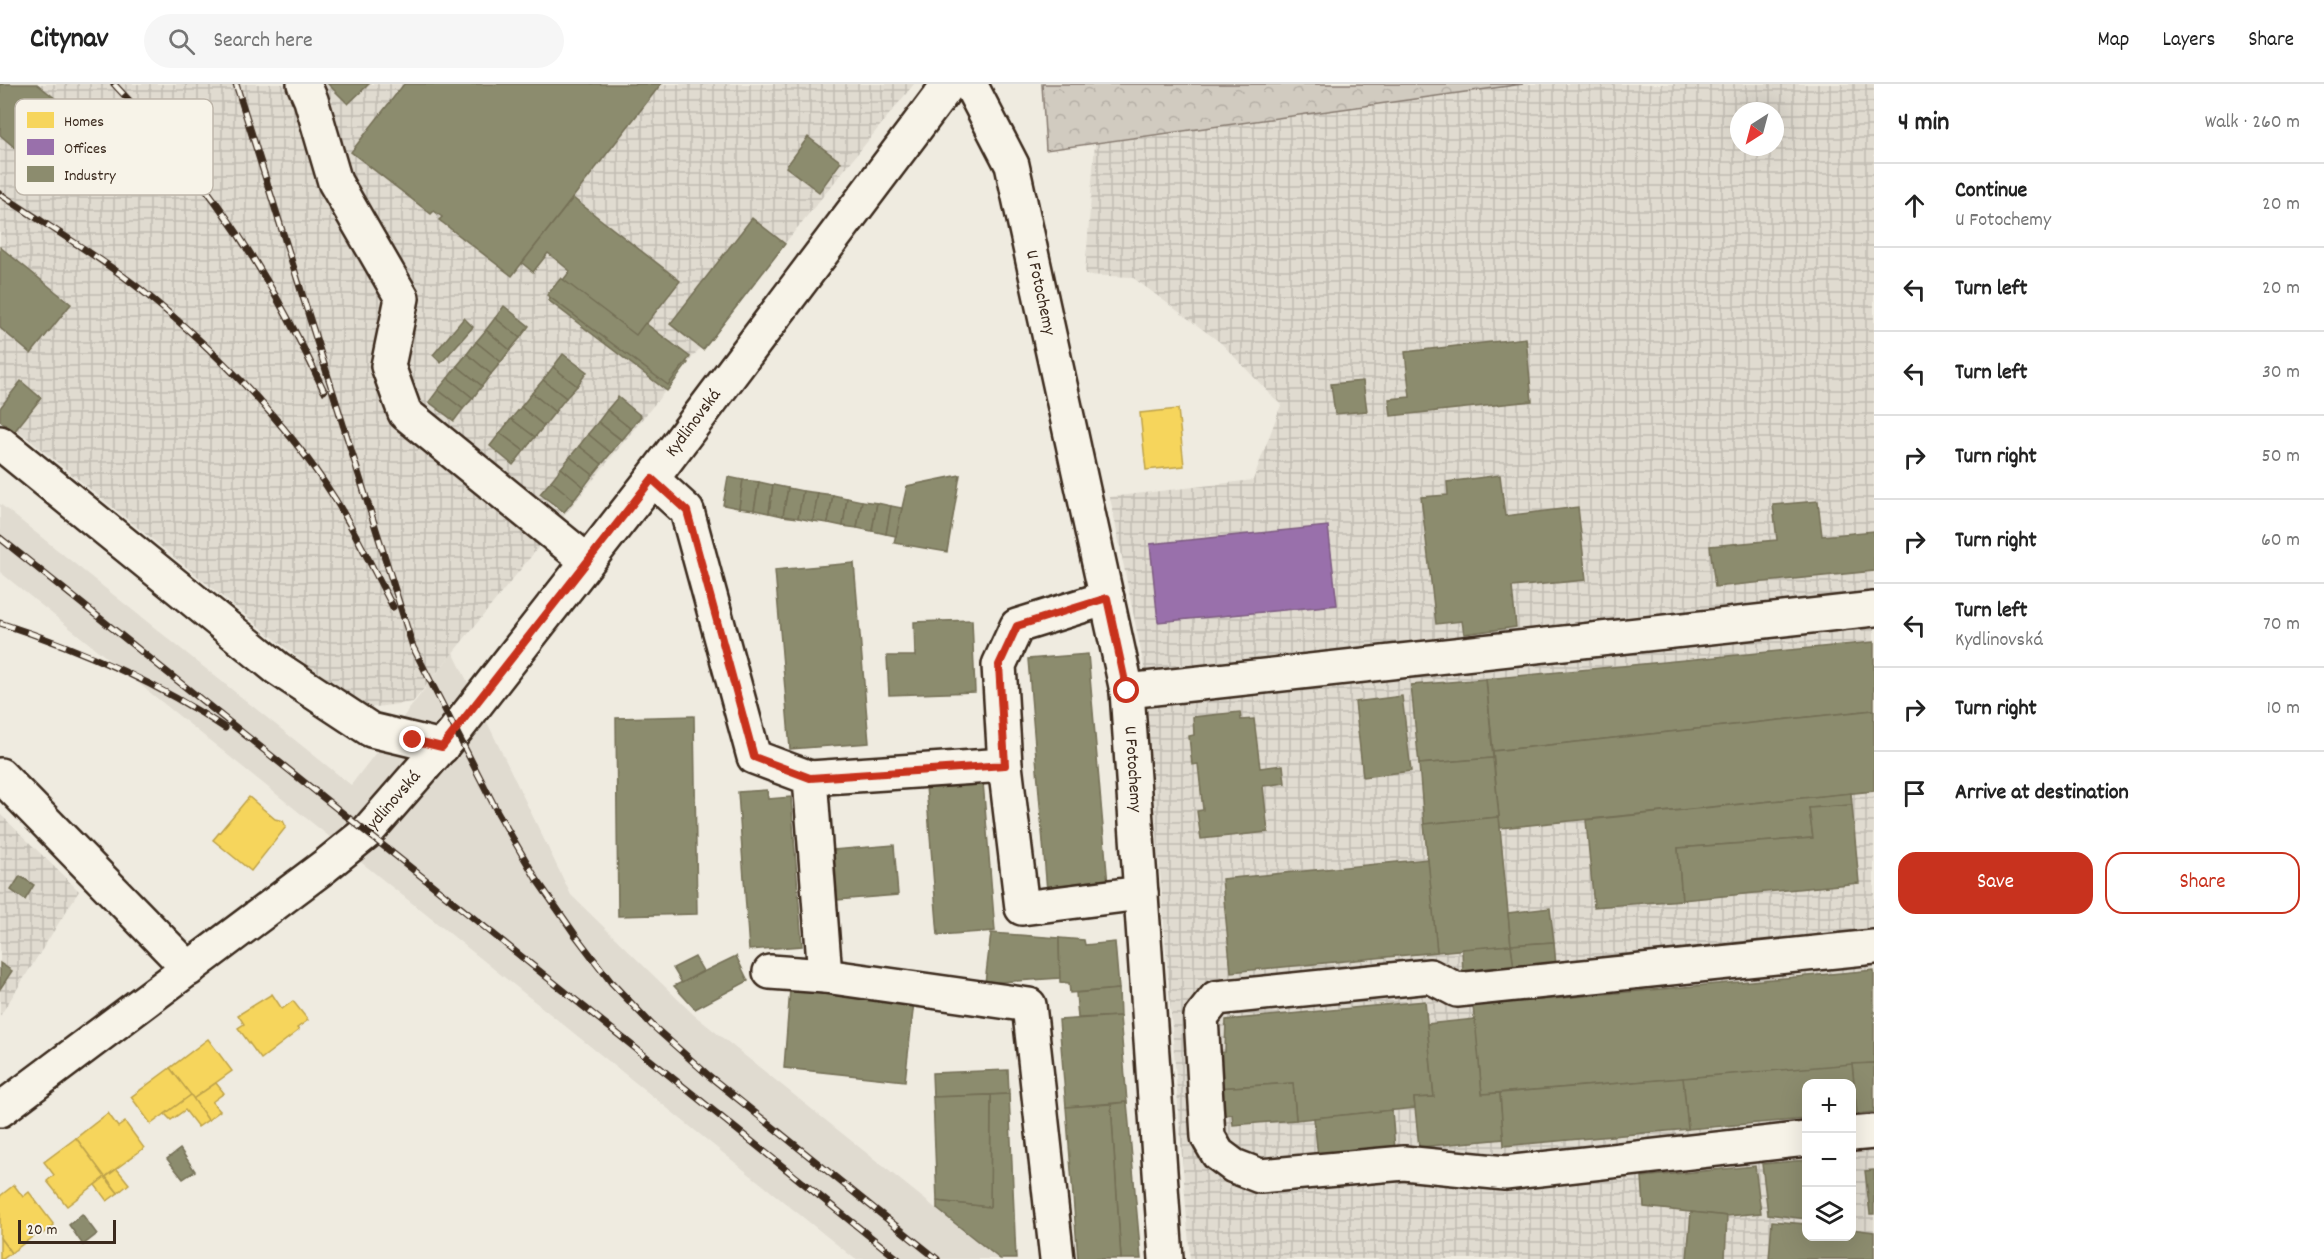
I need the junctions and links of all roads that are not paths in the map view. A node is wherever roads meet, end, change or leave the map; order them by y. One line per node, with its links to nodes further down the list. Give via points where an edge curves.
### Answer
1 (304, 84): 6 (street, via 335,182 402,298 388,366 405,413)
2 (949, 84): 5 (street, Kydlinovská)
3 (970, 84): 7 (street, U Fotochemy, via 1012,165)
4 (0, 442): 10 (street, via 277,668 371,730)
5 (652, 479): 6 (street, Kydlinovská); 13 (street, via 687,511 754,757)
6 (588, 561): 10 (street, Kydlinovská)
7 (1107, 598): 9 (street, U Fotochemy); 11 (street, via 1017,626 999,665)
8 (1874, 609): 9 (street)
9 (1127, 691): 14 (street, U Fotochemy)
10 (442, 747): 16 (street, Kydlinovská, via 367,832)
11 (1005, 765): 13 (street); 14 (street, via 1022,908)
12 (0, 775): 16 (street)
13 (810, 778): 18 (street)
14 (1141, 893): 24 (street, U Fotochemy)
15 (1874, 947): 22 (street, via 1457,990 1430,975 1216,998 1201,1017 1208,1137 1218,1154 1234,1166 1260,1176 1404,1163 1505,1173)
16 (189, 969): 19 (street, Kydlinovská)
17 (770, 972): 18 (street)
18 (825, 976): 23 (street, via 1029,1005)
19 (0, 1110)
20 (1874, 1132): 21 (street)
21 (1856, 1134)
22 (1802, 1139)
23 (1056, 1259)
24 (1166, 1259)

